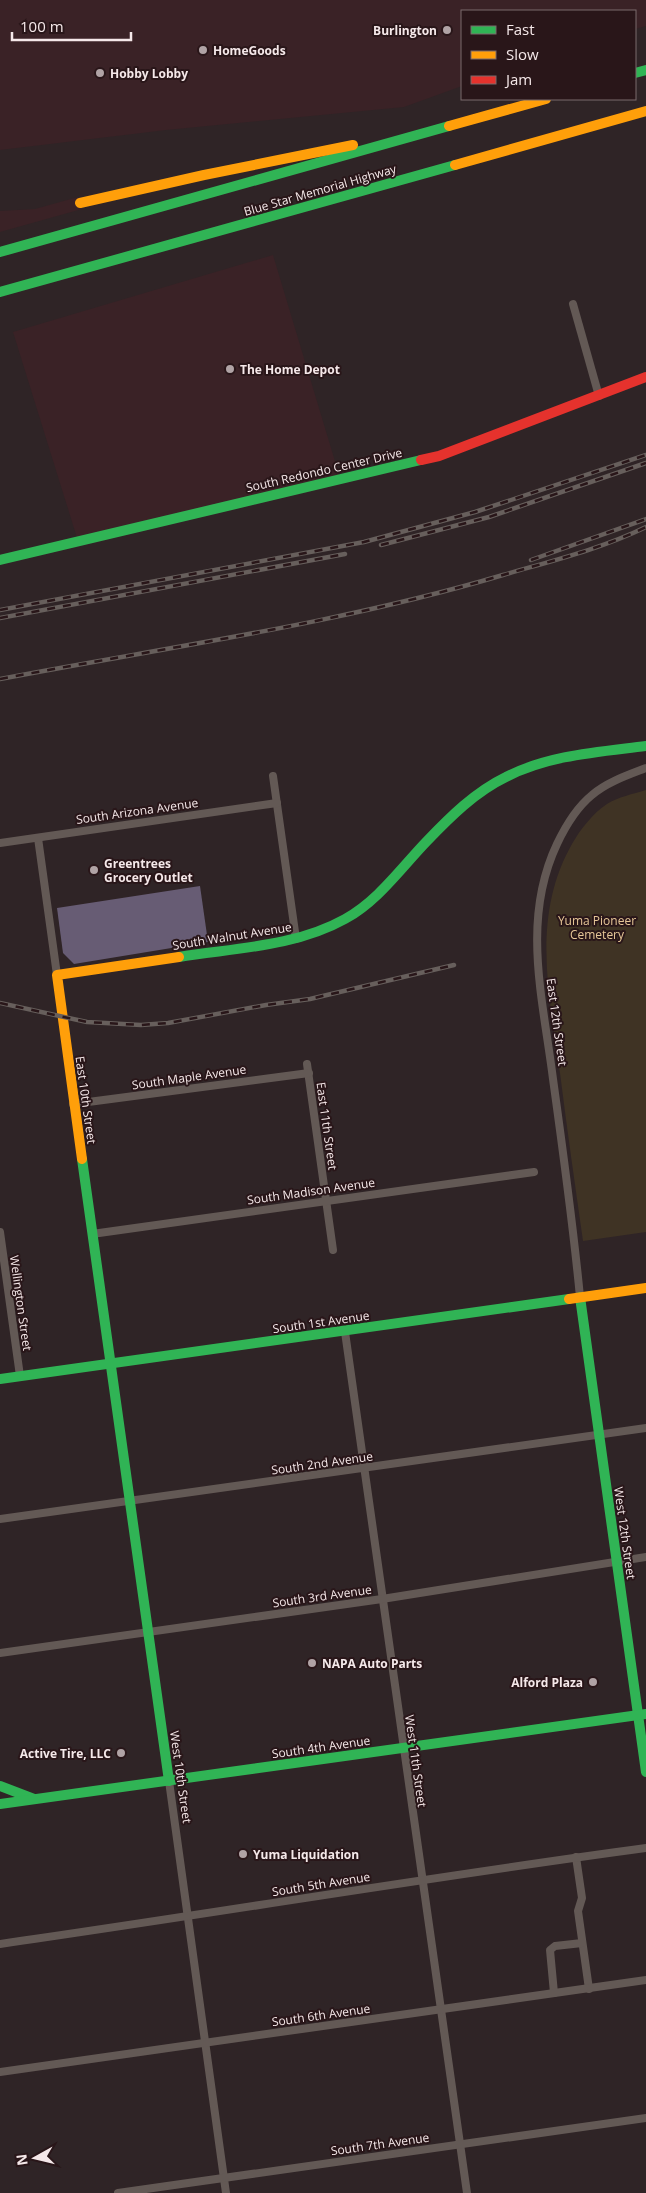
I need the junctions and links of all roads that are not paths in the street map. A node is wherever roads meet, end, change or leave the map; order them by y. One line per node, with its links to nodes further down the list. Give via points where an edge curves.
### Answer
1 (542, 100): 3 (main road)
2 (646, 112): 6 (main road, Blue Star Memorial Highway)
3 (394, 142): 4 (main road, via 359,144); 5 (main road)
4 (80, 203)
5 (0, 252)
6 (75, 271): 7 (main road, Blue Star Memorial Highway); 8 (main road)
7 (0, 292)
8 (0, 297)
9 (573, 304): 11 (street)
10 (646, 377): 11 (main road, South Redondo Center Drive)
11 (599, 396): 12 (main road, South Redondo Center Drive, via 439,456)
12 (0, 560)
13 (646, 746): 19 (main road, South Walnut Avenue, via 554,760 506,776 479,793 437,830 391,880 352,915)
14 (646, 768): 30 (street, East 12th Street, via 613,781 578,808 548,864 538,906 541,1003)
15 (273, 776): 16 (street)
16 (277, 803): 17 (street, South Arizona Avenue); 19 (street)
17 (38, 838): 18 (street, South Arizona Avenue); 20 (street, East 10th Street)
18 (0, 843)
19 (296, 939): 20 (main road, South Walnut Avenue)
20 (57, 976): 23 (main road, East 10th Street)
21 (307, 1064): 22 (street, East 11th Street)
22 (308, 1073): 23 (street, South Maple Avenue); 25 (street, East 11th Street)
23 (73, 1104): 27 (main road, East 10th Street)
24 (534, 1172): 25 (street, South Madison Avenue)
25 (326, 1200): 27 (street, South Madison Avenue); 28 (street, East 11th Street)
26 (0, 1232): 33 (street, Wellington Street)
27 (92, 1234): 32 (main road, East 10th Street)
28 (333, 1250)
29 (646, 1288): 30 (main road, South 1st Avenue)
30 (580, 1297): 31 (main road, South 1st Avenue); 36 (main road, West 12th Street)
31 (345, 1332): 32 (main road, South 1st Avenue); 37 (street, West 11th Street)
32 (108, 1364): 33 (main road, South 1st Avenue); 38 (main road, West 10th Street)
33 (20, 1376): 34 (main road, South 1st Avenue)
34 (0, 1379)
35 (646, 1428): 36 (street, South 2nd Avenue)
36 (599, 1434): 37 (street, South 2nd Avenue); 41 (main road, West 12th Street)
37 (364, 1469): 38 (street, South 2nd Avenue); 42 (street, West 11th Street)
38 (128, 1502): 39 (street, South 2nd Avenue); 43 (main road, West 10th Street)
39 (0, 1519)
40 (646, 1557): 41 (street, South 3rd Avenue)
41 (617, 1560): 42 (street, South 3rd Avenue); 45 (main road, West 12th Street)
42 (382, 1599): 43 (street, South 3rd Avenue); 46 (street, West 11th Street)
43 (146, 1633): 44 (street, South 3rd Avenue); 48 (main road, West 10th Street)
44 (0, 1653)
45 (642, 1714): 46 (main road, South 4th Avenue); 47 (main road, West 12th Street)
46 (403, 1748): 48 (main road, South 4th Avenue); 54 (street, West 11th Street)
47 (646, 1772)
48 (169, 1781): 50 (main road, South 4th Avenue); 55 (street, West 10th Street)
49 (0, 1786): 50 (main road)
50 (34, 1799): 51 (main road, South 4th Avenue)
51 (0, 1804)
52 (646, 1848): 53 (street, South 5th Avenue)
53 (576, 1857): 54 (street, South 5th Avenue); 56 (street, via 582,1898 578,1912)
54 (422, 1879): 55 (street, South 5th Avenue); 61 (street, West 11th Street)
55 (188, 1917): 57 (street, South 5th Avenue); 62 (street, West 10th Street)
56 (582, 1943): 59 (street); 60 (street, via 555,1946 550,1950)
57 (0, 1944)
58 (646, 1980): 59 (street, South 6th Avenue)
59 (589, 1988): 60 (street, South 6th Avenue)
60 (554, 1993): 61 (street, South 6th Avenue)
61 (440, 2009): 62 (street, South 6th Avenue); 65 (street, West 11th Street)
62 (206, 2043): 63 (street, South 6th Avenue); 66 (street, West 10th Street)
63 (0, 2072)
64 (646, 2118): 65 (street, South 7th Avenue)
65 (460, 2145): 66 (street, South 7th Avenue); 69 (street, West 11th Street)
66 (224, 2178): 67 (street, South 7th Avenue); 68 (street, West 10th Street)
67 (118, 2193)
68 (226, 2193)
69 (467, 2193)

